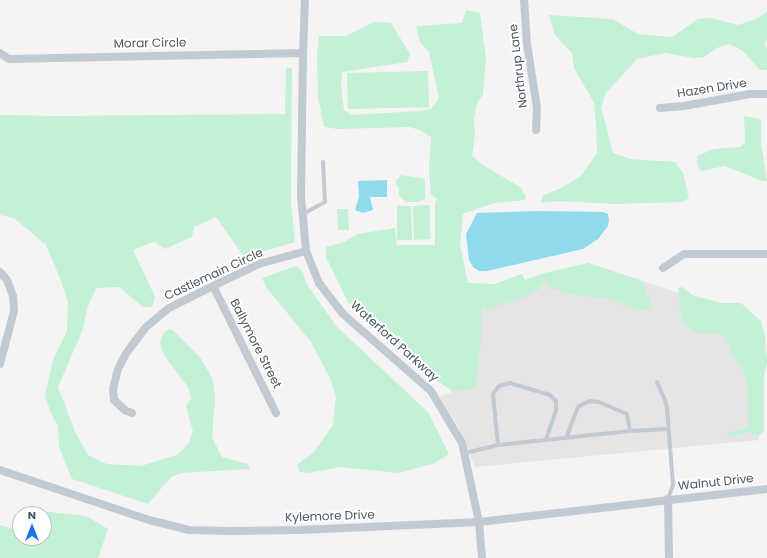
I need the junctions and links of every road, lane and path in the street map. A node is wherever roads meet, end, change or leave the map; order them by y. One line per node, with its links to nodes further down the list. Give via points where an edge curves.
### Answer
1 (305, 0): 4 (street, Waterford Parkway)
2 (524, 0): 7 (street, Northrup Lane, via 527,44 537,108)
3 (0, 53): 4 (street, Morar Circle, via 9,59)
4 (303, 53): 9 (street, Waterford Parkway)
5 (767, 94): 6 (street, Hazen Drive, via 750,94)
6 (660, 108)
7 (536, 130)
8 (323, 162): 9 (lane, via 324,202)
9 (303, 214): 10 (street, Waterford Parkway)
10 (306, 251): 14 (street, Castlemain Circle, via 260,264); 24 (street, Waterford Parkway, via 319,283 350,322 431,391 462,443)
11 (767, 254): 12 (street, via 684,254)
12 (663, 268)
13 (0, 272): 15 (street, via 8,280 14,311)
14 (213, 286): 17 (street, Castlemain Circle, via 169,308 146,327 126,352 118,369 113,389 114,400); 18 (street, Ballymore Street)
15 (0, 364)
16 (657, 382): 19 (lane, via 665,400)
17 (132, 413)
18 (276, 413)
19 (668, 429): 20 (lane); 27 (lane, via 673,485)
20 (630, 431): 21 (lane); 21 (lane, via 627,414 599,402 589,401 578,407)
21 (566, 438): 22 (lane)
22 (546, 440): 23 (lane); 23 (lane, via 556,410 556,401 550,395 510,383 499,386 493,394)
23 (498, 445): 24 (lane)
24 (465, 453): 28 (street, Waterford Parkway)
25 (0, 470): 28 (street, Kylemore Drive, via 149,520 189,530 230,532)
26 (767, 489): 27 (street, Walnut Drive)
27 (668, 500): 28 (street, Kylemore Drive); 30 (street)
28 (479, 522): 29 (street, Waterford Parkway)
29 (482, 558)
30 (669, 558)

